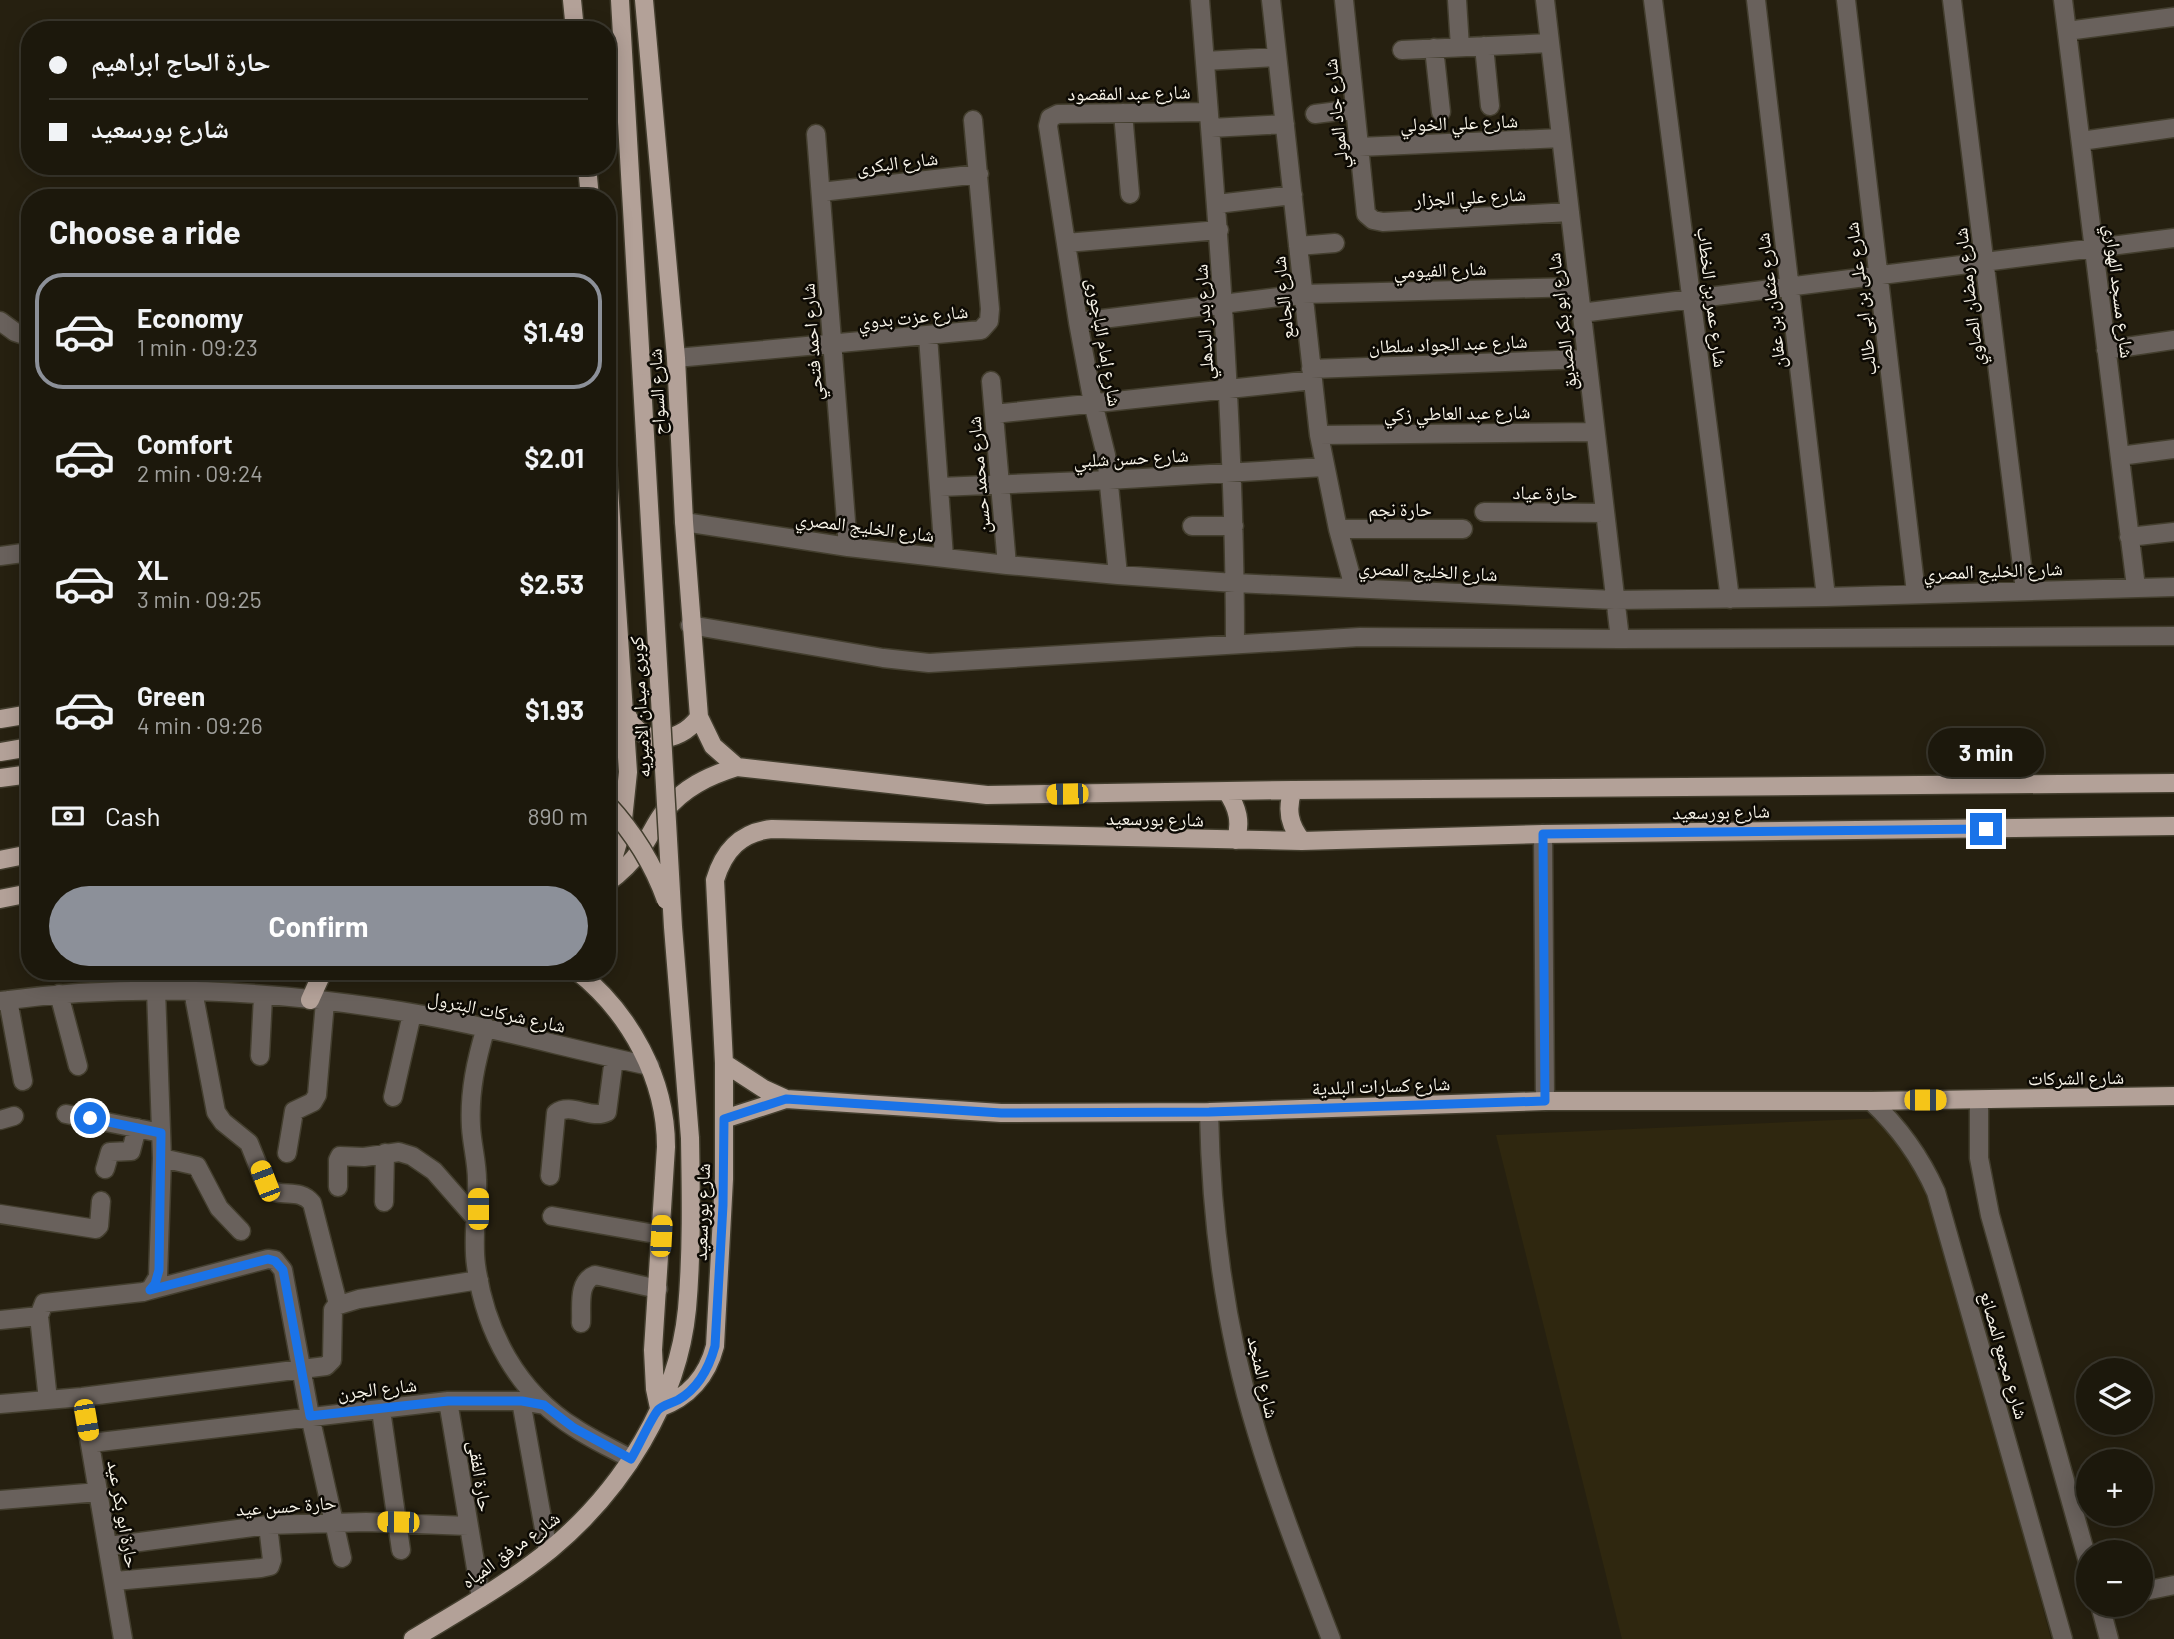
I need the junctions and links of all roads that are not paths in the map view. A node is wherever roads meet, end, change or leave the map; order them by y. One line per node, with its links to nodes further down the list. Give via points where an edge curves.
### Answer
1 (572, 0): 15 (main road)
2 (620, 0): 134 (main road, كوبرى ميدان الاميريه, bridge)
3 (643, 0): 66 (main road, شارع السواح)
4 (1200, 0): 23 (street, شارع بدر البدهلي)
5 (1271, 0): 22 (street, شارع الجامع)
6 (1345, 0): 25 (street, شارع جاد المولي)
7 (1457, 0): 19 (street)
8 (1545, 0): 17 (street, شارع ابو بكر الصديق)
9 (1653, 0): 56 (street, شارع عمر بن الخطاب)
10 (1756, 0): 54 (street, شارع عثمان بن عفان)
11 (1846, 0): 52 (street, شارع على بن ابى طالب)
12 (1952, 0): 51 (street, شارع رمضان الصاوي)
13 (2063, 0): 16 (street, شارع مسجد الهواري)
14 (2174, 17): 16 (street)
15 (574, 21)
16 (2067, 31): 36 (street, شارع مسجد الهواري)
17 (1550, 43): 18 (street); 35 (street, شارع ابو بكر الصديق)
18 (1484, 46): 19 (street); 24 (street)
19 (1460, 47): 20 (street)
20 (1434, 48): 21 (street); 27 (street)
21 (1402, 50)
22 (1277, 57): 23 (street); 32 (street, شارع الجامع)
23 (1205, 61): 31 (street, شارع بدر البدهلي)
24 (1490, 106)
25 (1355, 109): 28 (street); 37 (street, شارع جاد المولي)
26 (1123, 113): 29 (street, شارع عبد المقصود); 31 (street, شارع عبد المقصود); 40 (street)
27 (1441, 113)
28 (1315, 114)
29 (1050, 118): 47 (street, شارع إمام الباجورى)
30 (973, 120): 38 (street, شارع عزت بدوي)
31 (1210, 120): 32 (street, شارع عبد المقصود); 42 (street, شارع بدر البدهلي)
32 (1285, 124): 41 (street, شارع الجامع)
33 (2174, 128): 36 (street)
34 (816, 134): 39 (street, شارع احمد فتحي)
35 (1561, 138): 37 (street, شارع علي الخولي); 43 (street, شارع ابو بكر الصديق)
36 (2081, 141): 50 (street, شارع مسجد الهواري)
37 (1359, 147): 44 (street, شارع جاد المولي, via 1366,214)
38 (979, 174): 39 (street, شارع البكرى); 62 (street, شارع عزت بدوي, via 989,321 981,330)
39 (821, 192): 64 (street, شارع احمد فتحي)
40 (1130, 194)
41 (1293, 195): 42 (street); 49 (street, شارع الجامع)
42 (1217, 204): 45 (street, شارع بدر البدهلي)
43 (1570, 212): 44 (street, شارع علي الجزار); 53 (street, شارع ابو بكر الصديق)
44 (1373, 220)
45 (1219, 230): 47 (street); 57 (street, شارع بدر البدهلي)
46 (2174, 238): 50 (street)
47 (1066, 243): 60 (street, شارع إمام الباجورى)
48 (1335, 243): 49 (street)
49 (1298, 246): 55 (street, شارع الجامع)
50 (2094, 249): 51 (street); 65 (street, شارع مسجد الهواري)
51 (1985, 263): 52 (street); 101 (street, شارع رمضان الصاوي)
52 (1879, 276): 54 (street); 102 (street, شارع على بن ابى طالب)
53 (1578, 287): 55 (street, شارع الفيومي); 58 (street, شارع ابو بكر الصديق)
54 (1789, 287): 56 (street); 103 (street, شارع عثمان بن عفان)
55 (1303, 294): 57 (street, شارع الفيومي); 68 (street, شارع الجامع)
56 (1692, 300): 58 (street); 104 (street, شارع عمر بن الخطاب)
57 (1224, 304): 60 (street, شارع الفيومي); 70 (street, شارع بدر البدهلي)
58 (1581, 313): 67 (street, شارع ابو بكر الصديق)
59 (0, 321): 61 (street)
60 (1078, 322): 71 (street, شارع إمام الباجورى)
61 (21, 334)
62 (928, 336): 64 (street, شارع عزت بدوي); 81 (street)
63 (2174, 340): 65 (street)
64 (832, 345): 66 (street, شارع عزت بدوي); 91 (street, شارع احمد فتحي)
65 (2106, 350): 76 (street, شارع مسجد الهواري)
66 (676, 358): 84 (main road, شارع السواح)
67 (1586, 359): 68 (street, شارع عبد الجواد سلطان); 73 (street, شارع ابو بكر الصديق)
68 (1312, 375): 70 (street, شارع عبد الجواد سلطان); 74 (street, شارع الجامع)
69 (991, 381): 72 (street, شارع محمد حسن)
70 (1228, 389): 71 (street, شارع عبد الجواد سلطان); 78 (street, شارع بدر البدهلي)
71 (1093, 403): 72 (street, شارع عبد الجواد سلطان); 79 (street, شارع إمام الباجورى)
72 (994, 414): 80 (street, شارع محمد حسن)
73 (1595, 432): 74 (street, شارع عبد العاطي زكي); 83 (street, شارع ابو بكر الصديق)
74 (1319, 435): 77 (street, شارع الجامع)
75 (2174, 449): 76 (street)
76 (2120, 456): 90 (street, شارع مسجد الهواري)
77 (1324, 467): 78 (street, شارع حسن شلبي); 87 (street, شارع الجامع)
78 (1233, 472): 79 (street, شارع حسن شلبي); 86 (street, شارع بدر البدهلي)
79 (1109, 480): 80 (street, شارع حسن شلبي); 96 (street, شارع إمام الباجورى)
80 (999, 484): 81 (street, شارع حسن شلبي); 95 (street, شارع محمد حسن)
81 (940, 487): 94 (street)
82 (1484, 512): 83 (street, حارة عياد)
83 (1605, 513): 105 (street, شارع ابو بكر الصديق)
84 (684, 522): 91 (street, شارع الخليج المصري); 107 (main road, شارع السواح)
85 (1192, 526): 86 (street)
86 (1234, 526): 97 (street, شارع بدر البدهلي)
87 (1338, 529): 88 (street, حارة نجم); 99 (street, شارع الجامع)
88 (1463, 529)
89 (2174, 533): 90 (street)
90 (2129, 537): 100 (street, شارع مسجد الهواري)
91 (848, 547): 94 (street, شارع الخليج المصري)
92 (21, 553): 93 (street)
93 (0, 556)
94 (944, 558): 95 (street, شارع الخليج المصري)
95 (1007, 565): 96 (street, شارع الخليج المصري)
96 (1118, 575): 97 (street, شارع الخليج المصري)
97 (1235, 583): 99 (street, شارع الخليج المصري); 110 (street, شارع بدر البدهلي)
98 (2174, 586): 100 (street, شارع الخليج المصري)
99 (1354, 587): 105 (street, شارع الخليج المصري)
100 (2136, 587): 101 (street, شارع الخليج المصري)
101 (2025, 590): 102 (street, شارع الخليج المصري)
102 (1916, 593): 103 (street, شارع الخليج المصري)
103 (1826, 597): 104 (street, شارع الخليج المصري)
104 (1730, 599): 105 (street, شارع الخليج المصري)
105 (1615, 600): 109 (street, شارع ابو بكر الصديق)
106 (616, 621): 111 (main road)
107 (690, 625): 110 (street, via 929,663); 113 (main road, شارع السواح)
108 (2174, 636): 109 (street)
109 (1620, 639): 110 (street, via 1360,637)
110 (1235, 643)
111 (624, 707): 113 (main road, via 634,726 653,738 674,737); 128 (main road, via 628,772)
112 (21, 716): 114 (main road)
113 (699, 717): 117 (main road, شارع السواح, via 713,746)
114 (0, 719)
115 (21, 748): 116 (main road)
116 (0, 752)
117 (737, 767): 122 (main road, شارع بورسعيد, via 987,795); 131 (main road, شارع بورسعيد, via 695,784 678,797 632,861)
118 (21, 775): 119 (main road)
119 (0, 778)
120 (2174, 783): 121 (main road, شارع بورسعيد)
121 (1293, 790): 122 (main road, شارع بورسعيد); 127 (main road, via 1289,817)
122 (1227, 792): 126 (main road, via 1237,810)
123 (616, 814): 134 (main road, bridge, via 651,863)
124 (2174, 826): 125 (main road, شارع بورسعيد)
125 (1543, 834): 127 (main road, شارع بورسعيد); 155 (street)
126 (1236, 841): 127 (main road, شارع بورسعيد); 147 (main road, شارع بورسعيد, via 772,830 746,835 726,854 715,880)
127 (1302, 841)
128 (616, 850)
129 (21, 856): 130 (main road)
130 (0, 860)
131 (616, 874)
132 (21, 895): 133 (main road)
133 (0, 899)
134 (673, 928): 189 (main road, كوبرى ميدان الاميريه, bridge, via 690,1138 687,1310 672,1377)
135 (322, 980): 142 (main road)
136 (586, 980): 149 (main road, via 618,1014)
137 (156, 990): 138 (street, شارع شركات البترول); 139 (street, شارع شركات البترول); 161 (street)
138 (193, 991): 140 (street, شارع شركات البترول); 178 (street, via 216,1112 249,1143 267,1188 298,1193 312,1203)
139 (60, 995): 141 (street, شارع شركات البترول); 148 (street)
140 (263, 996): 142 (street, شارع شركات البترول); 145 (street)
141 (4, 1000): 150 (street)
142 (318, 1001): 143 (street, شارع شركات البترول); 162 (street, via 317,1095 294,1111)
143 (412, 1014): 144 (street, شارع شركات البترول); 152 (street)
144 (486, 1027): 146 (street, شارع شركات البترول); 172 (street, via 471,1095)
145 (260, 1056)
146 (614, 1058): 149 (street, شارع شركات البترول); 166 (street, via 607,1112 564,1109 556,1113)
147 (724, 1063): 153 (main road, شارع كسارات البلدية); 159 (main road, شارع بورسعيد)
148 (78, 1066)
149 (649, 1066): 174 (main road, via 666,1125)
150 (23, 1081)
151 (2174, 1096): 154 (main road, شارع الشركات)
152 (393, 1097)
153 (786, 1099): 157 (main road, شارع كسارات البلدية, via 1001,1113); 159 (main road, شارع كسارات البلدية)
154 (1979, 1100): 156 (main road, شارع كسارات البلدية); 200 (street, شارع مجمع المصانع, via 1979,1158 1990,1215)
155 (1545, 1101): 156 (main road, شارع كسارات البلدية); 157 (main road, شارع كسارات البلدية)
156 (1871, 1101): 213 (street, شارع مجمع المصانع, via 1902,1133 1937,1192)
157 (1209, 1112): 212 (street, شارع المنجد, via 1215,1230 1239,1365 1277,1496)
158 (66, 1114): 160 (street)
159 (724, 1119): 189 (main road, شارع بورسعيد, via 715,1346 707,1370 692,1390)
160 (137, 1128): 161 (street); 165 (street, via 131,1152 112,1151)
161 (161, 1133): 164 (street)
162 (287, 1153)
163 (385, 1153): 167 (street, via 340,1156); 169 (street); 172 (street, via 399,1152 424,1162)
164 (162, 1158): 173 (street, via 197,1166 219,1208); 177 (street, via 158,1277)
165 (105, 1169)
166 (550, 1176)
167 (338, 1187)
168 (101, 1201): 170 (street, via 96,1229)
169 (384, 1202)
170 (0, 1214)
171 (552, 1216): 174 (street)
172 (477, 1220): 175 (street)
173 (241, 1231)
174 (661, 1236): 176 (main road)
175 (479, 1280): 178 (street); 188 (street, via 494,1335 518,1376)
176 (658, 1289): 181 (street, via 594,1275 582,1291); 189 (main road, via 653,1369)
177 (150, 1290): 179 (street, via 48,1301); 182 (street, via 268,1259 275,1261 283,1270)
178 (338, 1304): 182 (street, شارع الجرن, via 333,1310 332,1360 326,1366)
179 (39, 1315): 180 (street); 184 (street)
180 (0, 1320)
181 (581, 1322)
182 (302, 1370): 183 (street, شارع الجرن); 191 (street)
183 (82, 1397): 184 (street, شارع الجرن); 192 (street, حارة ابو بكر عيد)
184 (48, 1400): 187 (street, شارع الجرن)
185 (448, 1401): 186 (street, شارع الجرن); 190 (street, شارع الجرن); 199 (street, حارة الفقى)
186 (522, 1401): 188 (street, شارع الجرن); 203 (street)
187 (0, 1404)
188 (544, 1405): 193 (street, via 574,1428)
189 (659, 1408): 193 (main road, شارع مرفق المياه)
190 (381, 1410): 191 (street, شارع الجرن); 197 (street)
191 (310, 1416): 192 (street, شارع الجرن); 196 (street)
192 (90, 1443): 194 (street, حارة ابو بكر عيد)
193 (631, 1459): 203 (main road, شارع مرفق المياه, via 602,1499)
194 (99, 1492): 195 (street); 201 (street, حارة ابو بكر عيد)
195 (0, 1500)
196 (334, 1522): 197 (street, حارة حسن عيد); 198 (street, حارة حسن عيد); 204 (street)
197 (398, 1522): 199 (street, حارة حسن عيد); 202 (street)
198 (268, 1525): 201 (street, حارة حسن عيد); 205 (street, via 270,1566)
199 (468, 1526): 208 (street, حارة الفقى)
200 (2082, 1540)
201 (109, 1546): 205 (street, حارة ابو بكر عيد)
202 (401, 1550)
203 (548, 1550): 208 (main road, شارع مرفق المياه)
204 (342, 1558)
205 (115, 1581): 210 (street, حارة ابو بكر عيد)
206 (2174, 1585): 207 (street)
207 (2153, 1589)
208 (481, 1598): 211 (main road, شارع مرفق المياه)
209 (2103, 1617): 214 (street)
210 (123, 1639)
211 (413, 1639)
212 (1331, 1639)
213 (2063, 1639)
214 (2109, 1639)

